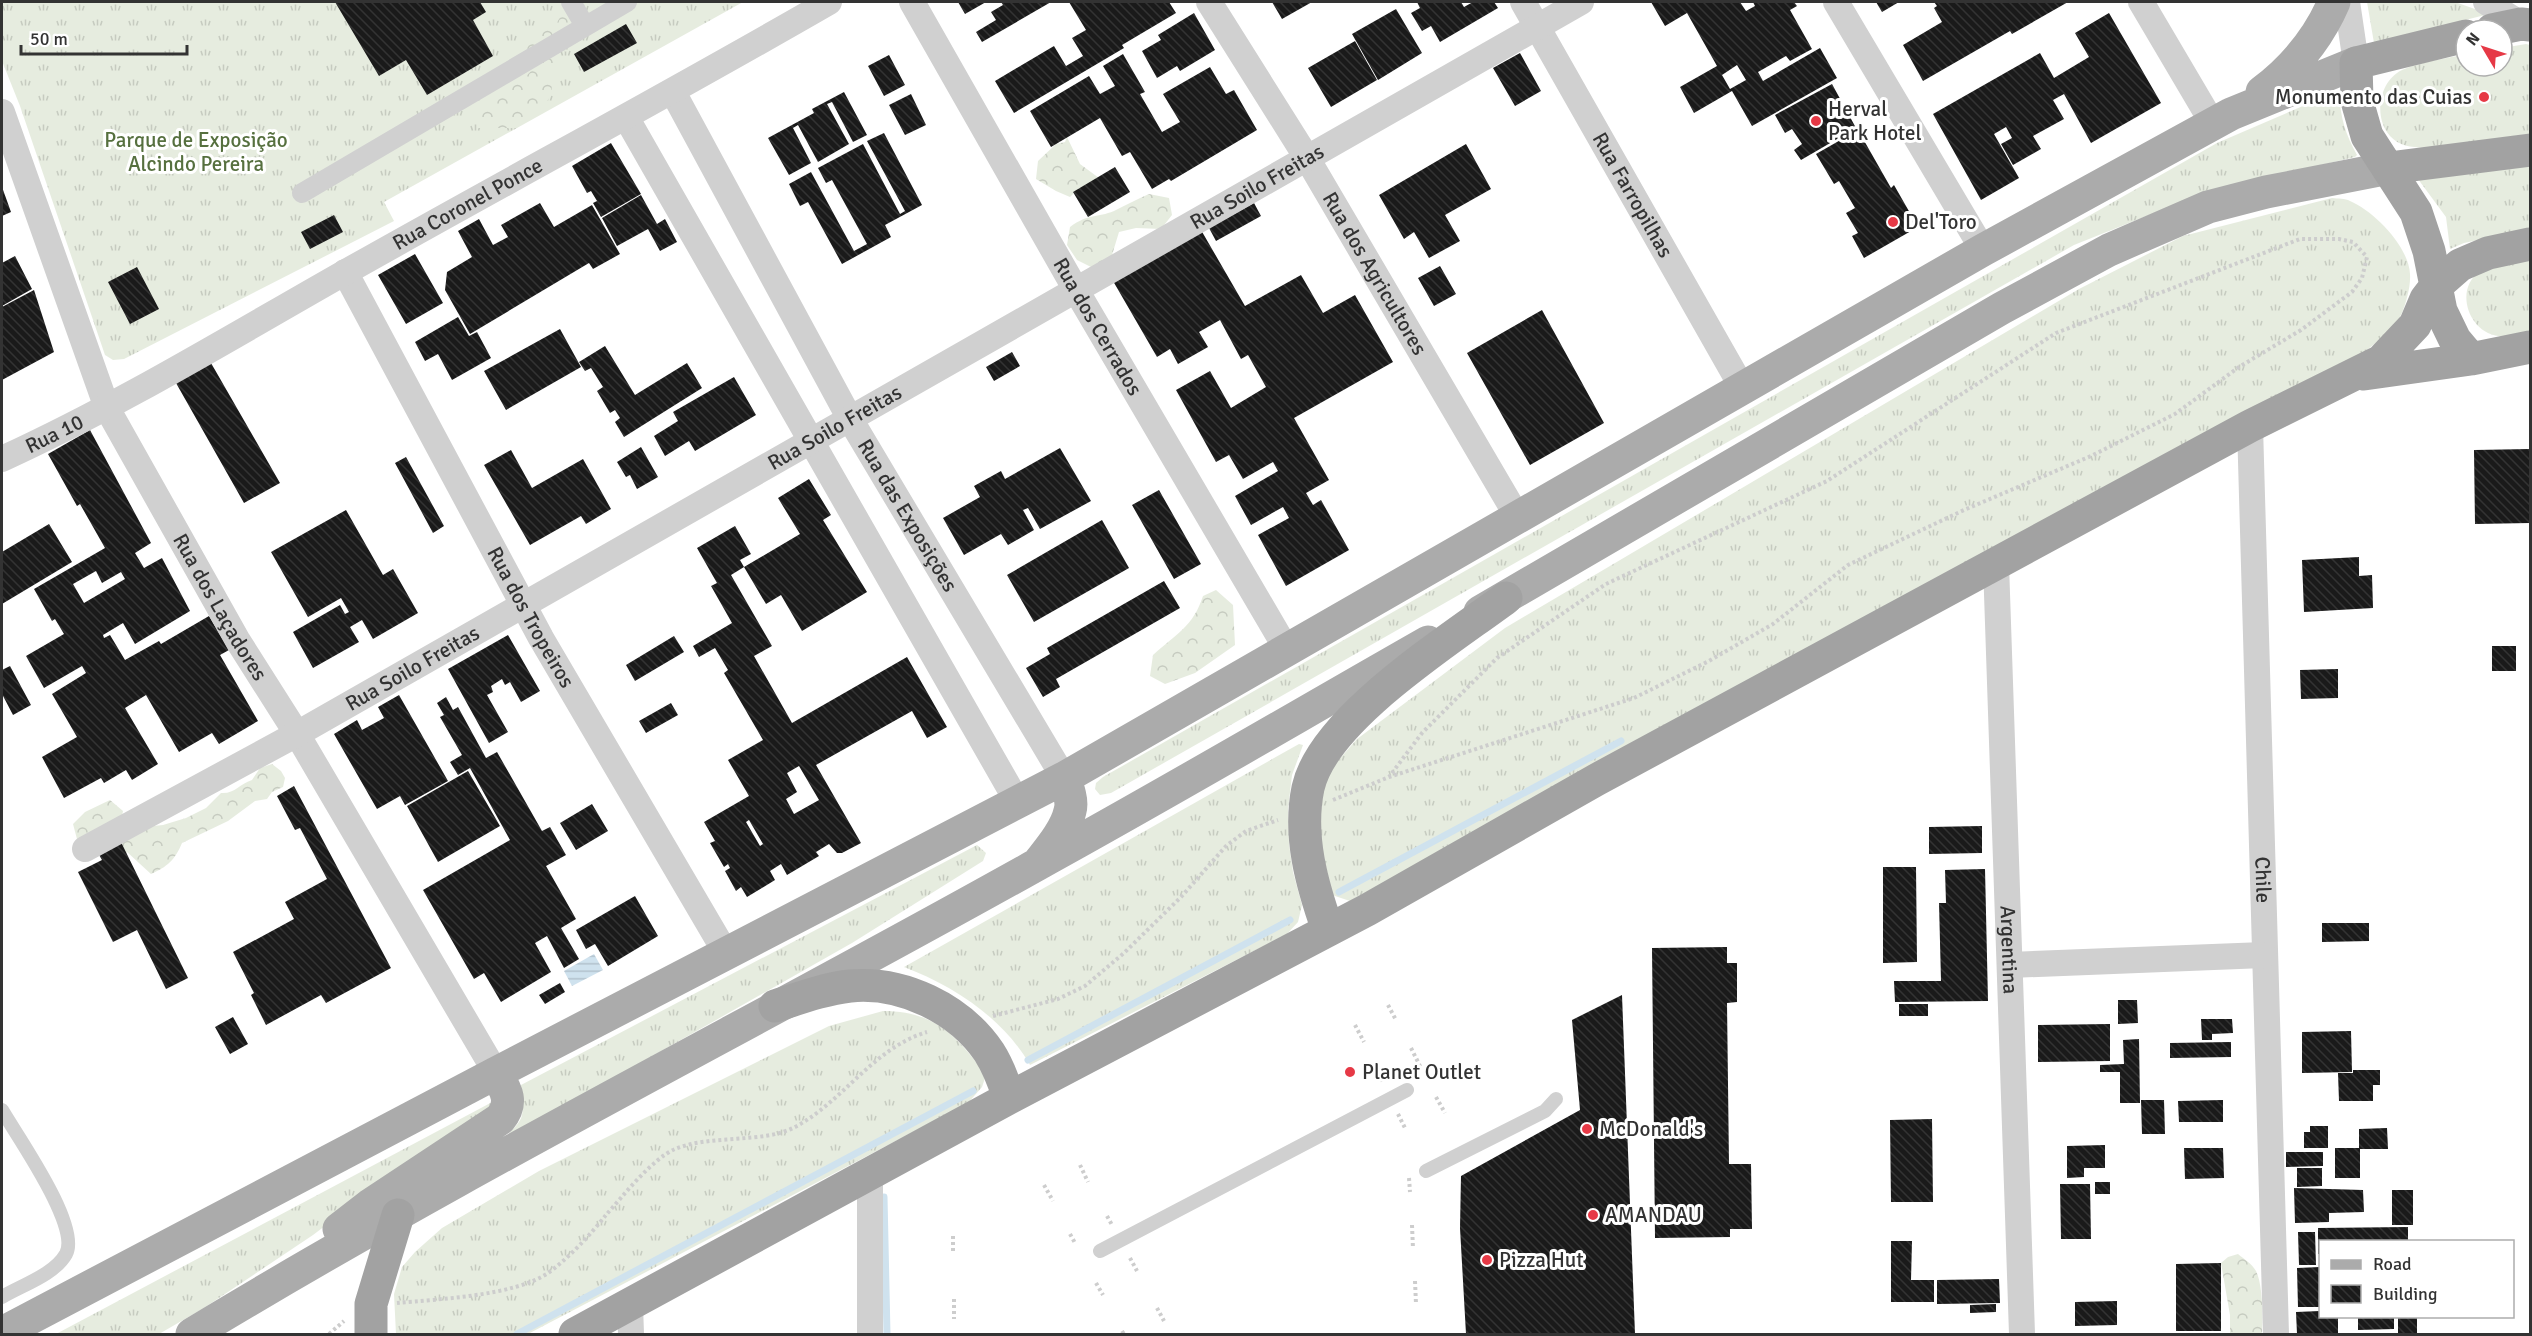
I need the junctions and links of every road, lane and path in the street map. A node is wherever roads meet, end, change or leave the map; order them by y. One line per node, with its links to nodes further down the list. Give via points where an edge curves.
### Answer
1 (571, 2): 13 (street)
2 (627, 2): 13 (street)
3 (829, 2): 18 (street, Rua Coronel Ponce)
4 (912, 2): 30 (street, Rua dos Cerrados)
5 (1209, 2): 23 (street, Rua dos Agricultores)
6 (1523, 2): 15 (street, Rua Farropilhas)
7 (1581, 2): 15 (street, Rua Soilo Freitas)
8 (1836, 2): 27 (street)
9 (2141, 2): 21 (street)
10 (2334, 2): 21 (main road, via 2306,52 2281,78)
11 (2347, 2): 17 (street)
12 (2486, 2): 14 (street)
13 (592, 15): 25 (street)
14 (2515, 26)
15 (1538, 27): 23 (street, Rua Soilo Freitas); 34 (street, Rua Farropilhas)
16 (2454, 39): 17 (highway)
17 (2356, 63): 21 (main road); 24 (highway, via 2357,101 2367,136)
18 (673, 92): 20 (street, Rua Coronel Ponce); 36 (street, Rua das Exposições)
19 (2, 112): 35 (street, Rua dos Laçadores)
20 (626, 117): 28 (street, Rua Coronel Ponce); 38 (street)
21 (2222, 119): 27 (main road)
22 (2530, 150): 24 (highway)
23 (1306, 158): 30 (street, Rua Soilo Freitas); 40 (street, Rua dos Agricultores)
24 (2389, 168): 29 (highway, via 2416,212); 42 (main road, via 2208,207 2109,250 2002,308)
25 (302, 193)
26 (2530, 244): 29 (highway, via 2488,253 2460,265)
27 (1983, 250): 34 (main road)
28 (345, 272): 35 (street, Rua Coronel Ponce); 43 (street, Rua dos Tropeiros)
29 (2436, 286): 32 (highway, via 2441,311 2455,340); 33 (highway, via 2403,339 2381,361)
30 (1076, 290): 36 (street, Rua Soilo Freitas); 44 (street, Rua dos Cerrados)
31 (2530, 347): 32 (highway)
32 (2471, 358): 33 (highway)
33 (2353, 375): 37 (highway)
34 (1743, 389): 40 (main road)
35 (107, 408): 39 (street, Rua 10); 45 (street, Rua dos Laçadores, via 238,641)
36 (850, 419): 38 (street, Rua Soilo Freitas); 47 (street, Rua das Exposições)
37 (2250, 426): 41 (highway); 55 (street, Chile)
38 (812, 441): 43 (street, Rua Soilo Freitas); 48 (street)
39 (2, 459)
40 (1517, 516): 44 (main road)
41 (1996, 564): 53 (highway); 56 (street, Argentina)
42 (1506, 598): 49 (highway, via 1378,693 1335,735 1308,786); 52 (main road)
43 (525, 605): 45 (street, Rua Soilo Freitas); 54 (street, Rua dos Tropeiros)
44 (1287, 650): 47 (main road)
45 (297, 734): 51 (street, Rua Soilo Freitas); 67 (street, Rua dos Laçadores)
46 (1389, 777): 46 (path, via 1634,698 1773,624 1848,565 2175,414 2352,292 2362,278 2367,257 2353,242 2300,239 2056,333 1827,482 1606,584 1497,658 1422,734); 49 (path)
47 (1064, 778): 48 (main road); 52 (main road, via 1071,811)
48 (1018, 803): 54 (main road)
49 (1305, 811): 53 (highway, via 1305,846)
50 (1271, 822): 59 (path, via 1246,831 1226,846 1174,904 1084,986 1058,999)
51 (85, 849)
52 (1037, 865): 58 (main road)
53 (1328, 930): 71 (highway)
54 (727, 955): 67 (main road)
55 (2264, 955): 56 (street); 113 (street, Chile)
56 (2010, 965): 112 (street, Argentina)
57 (1388, 1005): 60 (path)
58 (775, 1006): 71 (highway, via 851,986 891,988 929,1000 962,1022 988,1051); 83 (main road)
59 (994, 1016)
60 (1396, 1020)
61 (1355, 1025): 63 (path)
62 (916, 1035): 104 (path, via 871,1062 832,1102 794,1128 767,1135 713,1139 674,1150 643,1174 596,1228 548,1273 518,1287 429,1299)
63 (1364, 1042)
64 (1411, 1048): 66 (path)
65 (1376, 1068): 68 (path)
66 (1421, 1068)
67 (496, 1073): 96 (main road, via 509,1101 500,1119 370,1205); 108 (main road)
68 (1385, 1088)
69 (1407, 1090): 91 (lane)
70 (1436, 1097): 75 (path)
71 (1009, 1098): 79 (highway)
72 (1556, 1099): 78 (lane, via 1545,1111)
73 (2, 1110): 99 (lane, via 56,1201 69,1233 67,1253 51,1270)
74 (1397, 1113): 76 (path)
75 (1445, 1113)
76 (1406, 1130)
77 (1080, 1166): 80 (path)
78 (1426, 1171)
79 (870, 1174): 105 (highway); 111 (street)
80 (1088, 1182)
81 (1044, 1185): 82 (path)
82 (1053, 1202)
83 (398, 1215): 96 (main road); 104 (highway)
84 (1107, 1216): 86 (path)
85 (1412, 1225): 90 (path)
86 (1114, 1228)
87 (1070, 1234): 89 (path)
88 (952, 1236): 92 (path)
89 (1075, 1244)
90 (1413, 1249)
91 (1100, 1251)
92 (953, 1252)
93 (1130, 1258): 94 (path)
94 (1137, 1271)
95 (1415, 1281): 101 (path)
96 (276, 1283): 109 (main road)
97 (1096, 1283): 98 (path)
98 (1103, 1295)
99 (2, 1297)
100 (954, 1299): 103 (path)
101 (1416, 1304)
102 (1157, 1308): 106 (path)
103 (954, 1318)
104 (371, 1319): 110 (path, via 340,1323)
105 (631, 1320): 107 (highway)
106 (1164, 1321)
107 (591, 1330)
108 (2, 1333)
109 (192, 1335)
110 (329, 1335)
111 (870, 1335)
112 (2022, 1335)
113 (2276, 1335)

